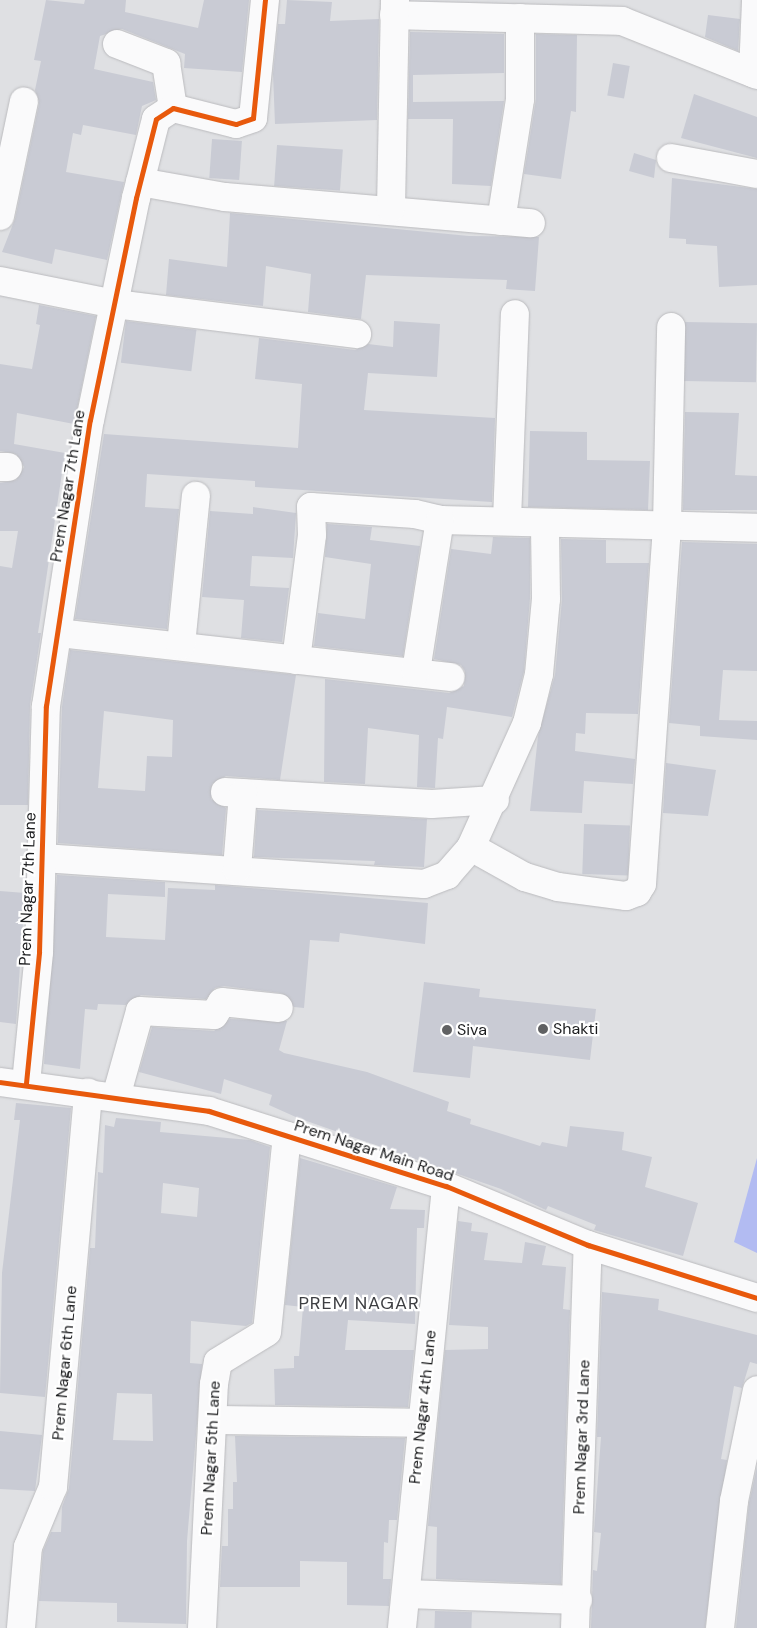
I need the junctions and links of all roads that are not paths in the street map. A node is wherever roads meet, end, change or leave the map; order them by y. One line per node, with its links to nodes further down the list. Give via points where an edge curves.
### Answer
1 (265, 0): 9 (street, via 252,118 236,124)
2 (756, 0): 7 (street)
3 (394, 7): 5 (street); 13 (street)
4 (619, 11): 5 (street); 7 (street)
5 (520, 18): 15 (street, via 520,99)
6 (117, 44): 9 (street, via 166,63)
7 (755, 74)
8 (24, 101): 14 (street)
9 (173, 108): 12 (street, Prem Nagar 7th Lane, via 156,119)
10 (671, 158): 11 (street)
11 (757, 174)
12 (140, 182): 13 (street, via 226,197); 18 (street, Prem Nagar 7th Lane)
13 (391, 208): 15 (street)
14 (0, 216)
15 (501, 221): 16 (street)
16 (532, 223)
17 (0, 281): 18 (street)
18 (115, 304): 21 (street); 28 (street, Prem Nagar 7th Lane, via 90,420)
19 (515, 314): 24 (street)
20 (671, 326): 26 (street)
21 (357, 334)
22 (196, 496): 29 (street)
23 (440, 520): 24 (street); 30 (street, via 415,514 311,507 312,535); 31 (street)
24 (507, 520): 25 (street)
25 (545, 523): 26 (street); 33 (street, via 546,599 539,674 527,723)
26 (667, 525): 27 (street); 34 (street, via 646,846 637,892 605,895 558,887 525,877)
27 (757, 528)
28 (58, 633): 29 (street); 35 (street, Prem Nagar 7th Lane, via 46,706)
29 (181, 645): 30 (street)
30 (296, 660): 31 (street)
31 (416, 671): 32 (street)
32 (451, 677)
33 (495, 800): 34 (street); 36 (street, via 432,804 234,793)
34 (471, 847): 36 (street, via 447,875 424,884)
35 (43, 858): 36 (street); 38 (street, Prem Nagar 7th Lane)
36 (237, 870)
37 (279, 1008): 40 (street, via 222,1002 214,1015 140,1011)
38 (13, 1083): 39 (street, Prem Nagar Main Road)
39 (88, 1094): 40 (street, Prem Nagar Main Road); 50 (street, Prem Nagar 6th Lane, via 53,1487 28,1547)
40 (116, 1096): 41 (street, Prem Nagar Main Road, via 209,1111)
41 (287, 1136): 42 (street, Prem Nagar Main Road); 46 (street, Prem Nagar 5th Lane, via 267,1332 218,1362)
42 (446, 1186): 43 (street, Prem Nagar Main Road); 47 (street, Prem Nagar 4th Lane)
43 (588, 1246): 44 (street, Prem Nagar Main Road); 49 (street, Prem Nagar 3rd Lane)
44 (757, 1298)
45 (757, 1390): 54 (street, via 734,1501)
46 (214, 1420): 47 (street); 51 (street, Prem Nagar 5th Lane)
47 (421, 1423): 48 (street, Prem Nagar 4th Lane)
48 (406, 1594): 49 (street); 52 (street, Prem Nagar 4th Lane)
49 (578, 1600): 53 (street, Prem Nagar 3rd Lane)
50 (21, 1628)
51 (202, 1628)
52 (402, 1628)
53 (575, 1628)
54 (720, 1628)

